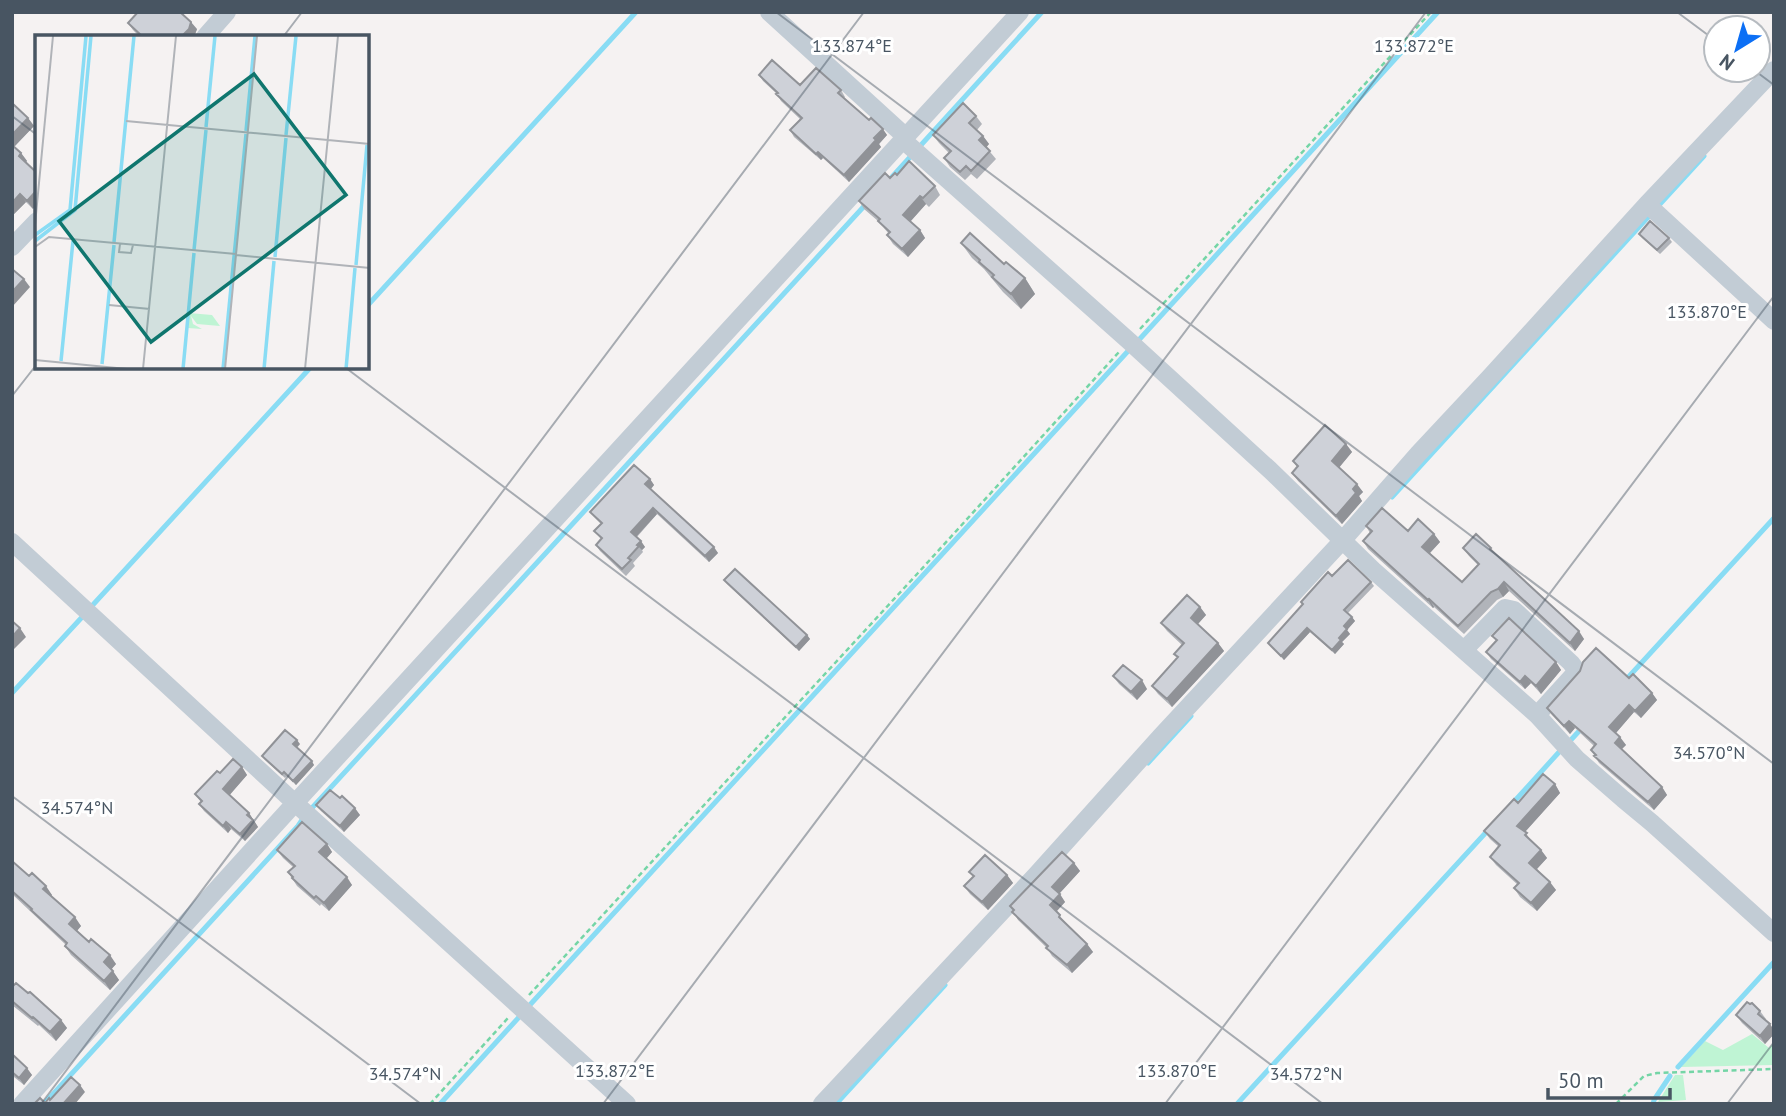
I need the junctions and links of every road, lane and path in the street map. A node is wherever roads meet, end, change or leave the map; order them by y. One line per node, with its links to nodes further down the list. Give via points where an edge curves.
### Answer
1 (227, 12): 5 (street)
2 (769, 12): 7 (street)
3 (1020, 12): 7 (street)
4 (1431, 12): 12 (path)
5 (207, 35)
6 (1774, 69): 8 (street)
7 (910, 145): 12 (street); 17 (street)
8 (1652, 209): 11 (street); 13 (street, via 1418,454)
9 (35, 223): 10 (street)
10 (12, 247)
11 (1774, 321)
12 (1129, 341): 13 (street); 19 (path)
13 (1342, 541): 15 (street); 24 (street)
14 (12, 542): 17 (street)
15 (1464, 650): 16 (street); 16 (street, via 1505,608 1514,610 1577,671)
16 (1537, 715): 18 (street, via 1577,759)
17 (295, 803): 19 (street); 21 (street)
18 (1774, 933)
19 (519, 1006): 22 (path); 23 (street)
20 (1774, 1069): 25 (path, via 1657,1073 1644,1076)
21 (22, 1104)
22 (430, 1104)
23 (628, 1104)
24 (822, 1104)
25 (1616, 1104)

